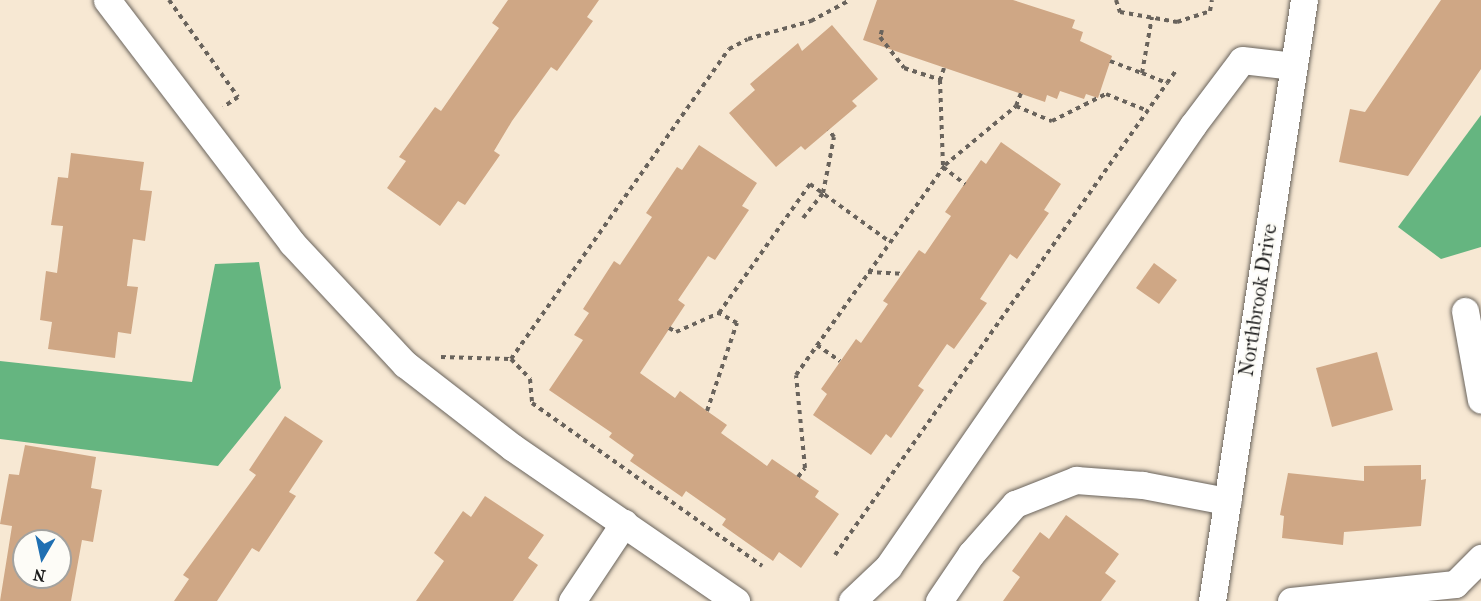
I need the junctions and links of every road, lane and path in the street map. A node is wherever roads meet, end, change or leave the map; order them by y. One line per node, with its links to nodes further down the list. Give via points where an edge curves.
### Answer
1 (107, 0): 39 (street, via 292,243 405,364 512,447)
2 (169, 0): 18 (path, via 238,97)
3 (850, 0): 33 (path, via 811,21 748,39 729,49)
4 (1116, 0): 7 (path, via 1120,12)
5 (1212, 0): 7 (path, via 1210,12 1177,22)
6 (1304, 0): 10 (street, Northbrook Drive)
7 (1152, 17): 13 (path)
8 (882, 30): 14 (path, via 880,37 904,68)
9 (1110, 61): 13 (path)
10 (1294, 66): 38 (street, Northbrook Drive); 45 (street, via 1242,60 888,567)
11 (944, 68): 14 (path)
12 (1175, 72): 15 (path)
13 (1142, 73): 15 (path)
14 (940, 80): 21 (path)
15 (1167, 83): 19 (path)
16 (1021, 93): 17 (path)
17 (1016, 106): 19 (path, via 1052,121 1106,94); 21 (path)
18 (218, 111)
19 (1148, 111): 40 (path)
20 (829, 130): 23 (path, via 834,137)
21 (943, 168): 22 (path); 25 (path)
22 (965, 184)
23 (823, 193): 24 (path); 25 (path); 29 (path, via 810,184)
24 (803, 218)
25 (890, 242): 26 (path)
26 (868, 272): 27 (path); 31 (path)
27 (902, 274)
28 (1465, 311): 35 (street)
29 (719, 314): 30 (path, via 676,332); 36 (path, via 736,323)
30 (669, 328)
31 (817, 345): 34 (path); 37 (path, via 796,375 805,468)
32 (436, 356): 33 (path)
33 (511, 360): 42 (path, via 530,379 532,403)
34 (840, 361)
35 (1481, 400)
36 (707, 411)
37 (798, 477)
38 (1227, 501): 46 (street, via 1143,485 1076,480 1016,504 971,554); 47 (street, Northbrook Drive)
39 (624, 523): 43 (street); 44 (street)
40 (835, 555)
41 (1481, 558): 48 (street, via 1455,584)
42 (762, 566)
43 (572, 601)
44 (736, 601)
45 (852, 601)
46 (939, 601)
47 (1212, 601)
48 (1291, 601)

